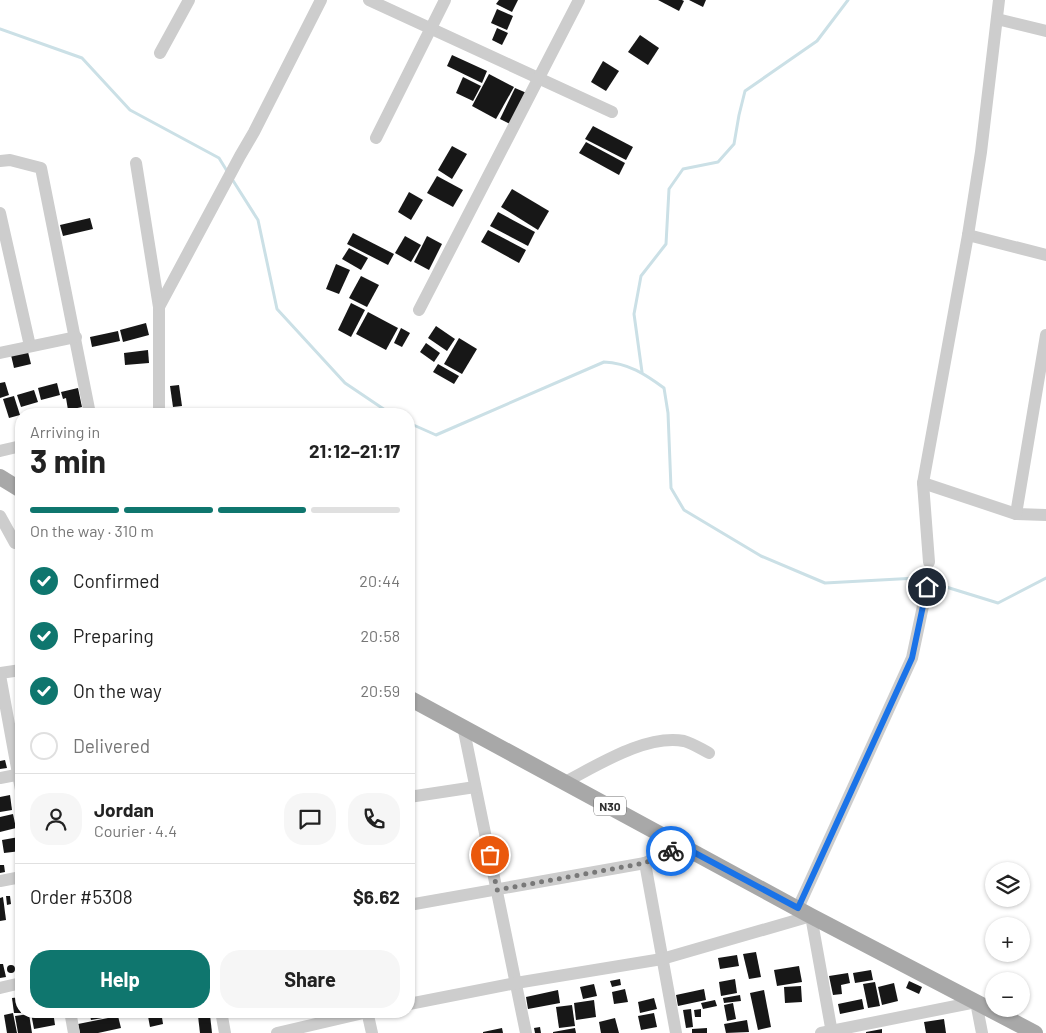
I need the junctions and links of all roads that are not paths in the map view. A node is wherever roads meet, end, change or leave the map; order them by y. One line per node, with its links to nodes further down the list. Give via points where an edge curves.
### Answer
1 (189, 0): 10 (street)
2 (321, 0): 20 (street)
3 (369, 0): 8 (street)
4 (445, 0): 8 (street)
5 (579, 0): 11 (street)
6 (999, 0): 7 (street)
7 (997, 19): 9 (street); 17 (street)
8 (430, 29): 11 (street); 13 (street)
9 (1046, 31)
10 (160, 53)
11 (539, 79): 12 (street); 21 (street)
12 (612, 112)
13 (376, 138)
14 (0, 161): 23 (street, via 10,160 41,168)
15 (136, 164): 20 (street)
16 (0, 213): 18 (street)
17 (968, 235): 19 (street); 31 (street)
18 (4, 253): 24 (street)
19 (1046, 255)
20 (159, 307): 27 (street)
21 (419, 310)
22 (1046, 335): 33 (street)
23 (76, 337): 24 (street); 26 (street)
24 (30, 346): 25 (street)
25 (0, 352)
26 (89, 408)
27 (159, 408)
28 (15, 447): 29 (street)
29 (0, 451)
30 (0, 477): 32 (main road)
31 (923, 483): 33 (street); 37 (street)
32 (15, 486)
33 (1016, 514): 34 (street)
34 (1046, 515)
35 (0, 516): 36 (street)
36 (15, 543)
37 (929, 562)
38 (927, 587): 56 (street, via 912,658)
39 (15, 671): 40 (street)
40 (0, 674): 43 (street)
41 (415, 701): 42 (main road, N30)
42 (462, 726): 47 (main road, N30); 48 (street)
43 (15, 753)
44 (709, 753): 47 (street, via 685,741 658,741 622,753)
45 (15, 775): 46 (street)
46 (0, 778)
47 (566, 782): 50 (main road, N30)
48 (475, 787): 49 (street); 54 (street)
49 (415, 797)
50 (682, 846): 51 (street); 56 (main road, N30)
51 (645, 863): 54 (street); 57 (street)
52 (15, 878): 53 (street)
53 (0, 881)
54 (497, 890): 55 (street); 58 (street)
55 (415, 904)
56 (804, 912): 57 (street); 61 (main road, N30); 67 (street)
57 (662, 959): 58 (street); 73 (street)
58 (516, 983): 62 (street); 72 (street)
59 (15, 984): 60 (street)
60 (0, 988)
61 (976, 1002): 67 (street); 74 (street); 75 (main road, N30)
62 (415, 1003)
63 (71, 1018): 68 (street)
64 (222, 1018): 69 (street)
65 (342, 1018): 70 (street)
66 (370, 1018): 71 (street)
67 (829, 1032)
68 (74, 1033)
69 (225, 1033)
70 (276, 1033)
71 (372, 1033)
72 (526, 1033)
73 (676, 1033)
74 (982, 1033)
75 (1035, 1033)

